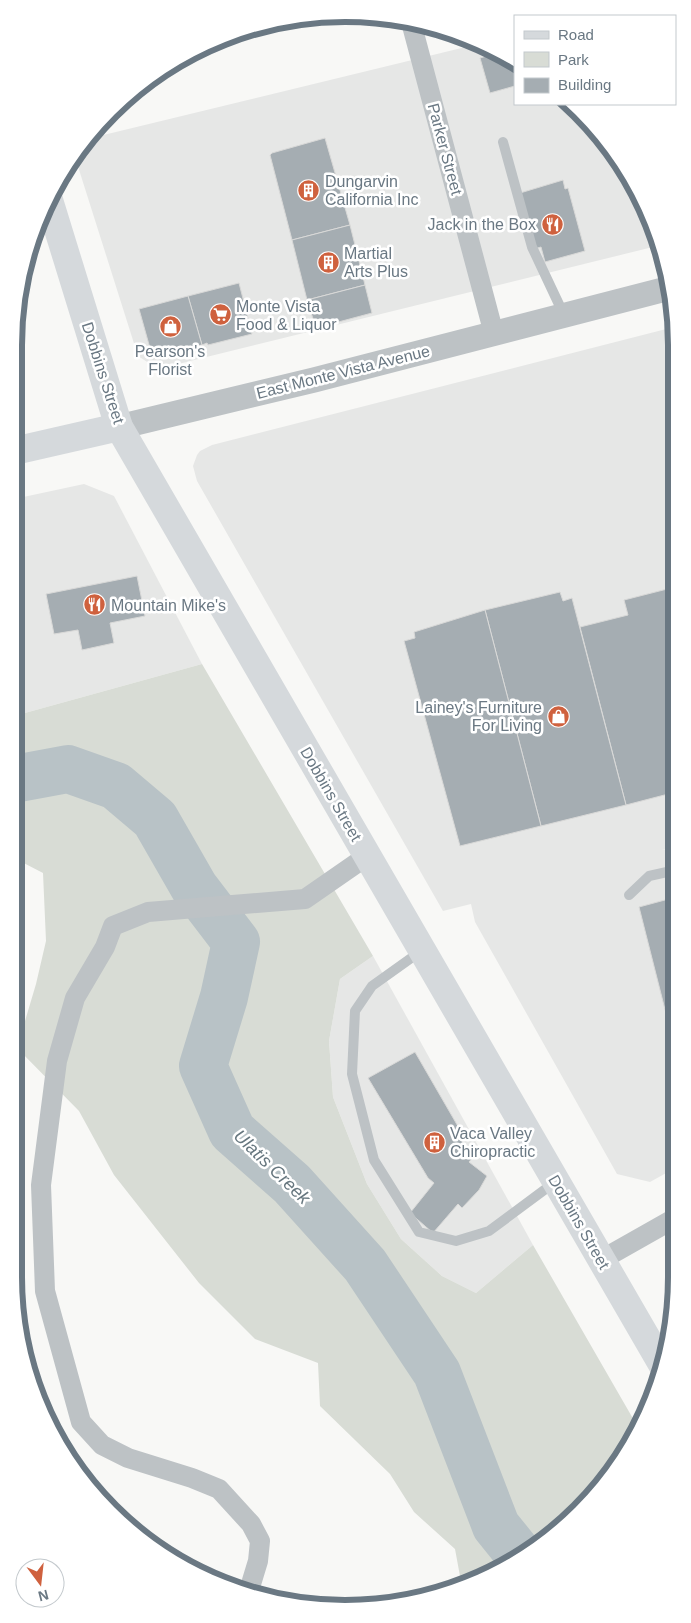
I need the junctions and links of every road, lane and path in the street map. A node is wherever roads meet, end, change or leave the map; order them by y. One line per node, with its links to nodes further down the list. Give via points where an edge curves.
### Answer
1 (413, 30): 6 (street, Parker Street)
2 (503, 142): 5 (lane, via 532,247)
3 (52, 211): 7 (main road, Dobbins Street)
4 (663, 290): 5 (street, East Monte Vista Avenue)
5 (564, 315): 6 (street, East Monte Vista Avenue)
6 (494, 334): 7 (street, East Monte Vista Avenue)
7 (119, 427): 8 (main road, East Monte Vista Avenue); 9 (main road, Dobbins Street)
8 (22, 449)
9 (367, 856): 12 (main road, Dobbins Street); 17 (street, via 305,899 148,912 113,926 105,948 75,998 57,1061 41,1184 45,1291 81,1422 102,1445 128,1458 219,1489 251,1524 260,1540 258,1561)
10 (668, 872): 11 (lane, via 649,876)
11 (629, 895)
12 (421, 950): 13 (main road, Dobbins Street); 13 (lane, via 372,986 355,1011 352,1074 374,1160 419,1232 456,1242 489,1231)
13 (556, 1182): 15 (main road, Dobbins Street)
14 (668, 1222): 15 (street)
15 (601, 1260): 16 (main road, Dobbins Street)
16 (658, 1358)
17 (250, 1585)

